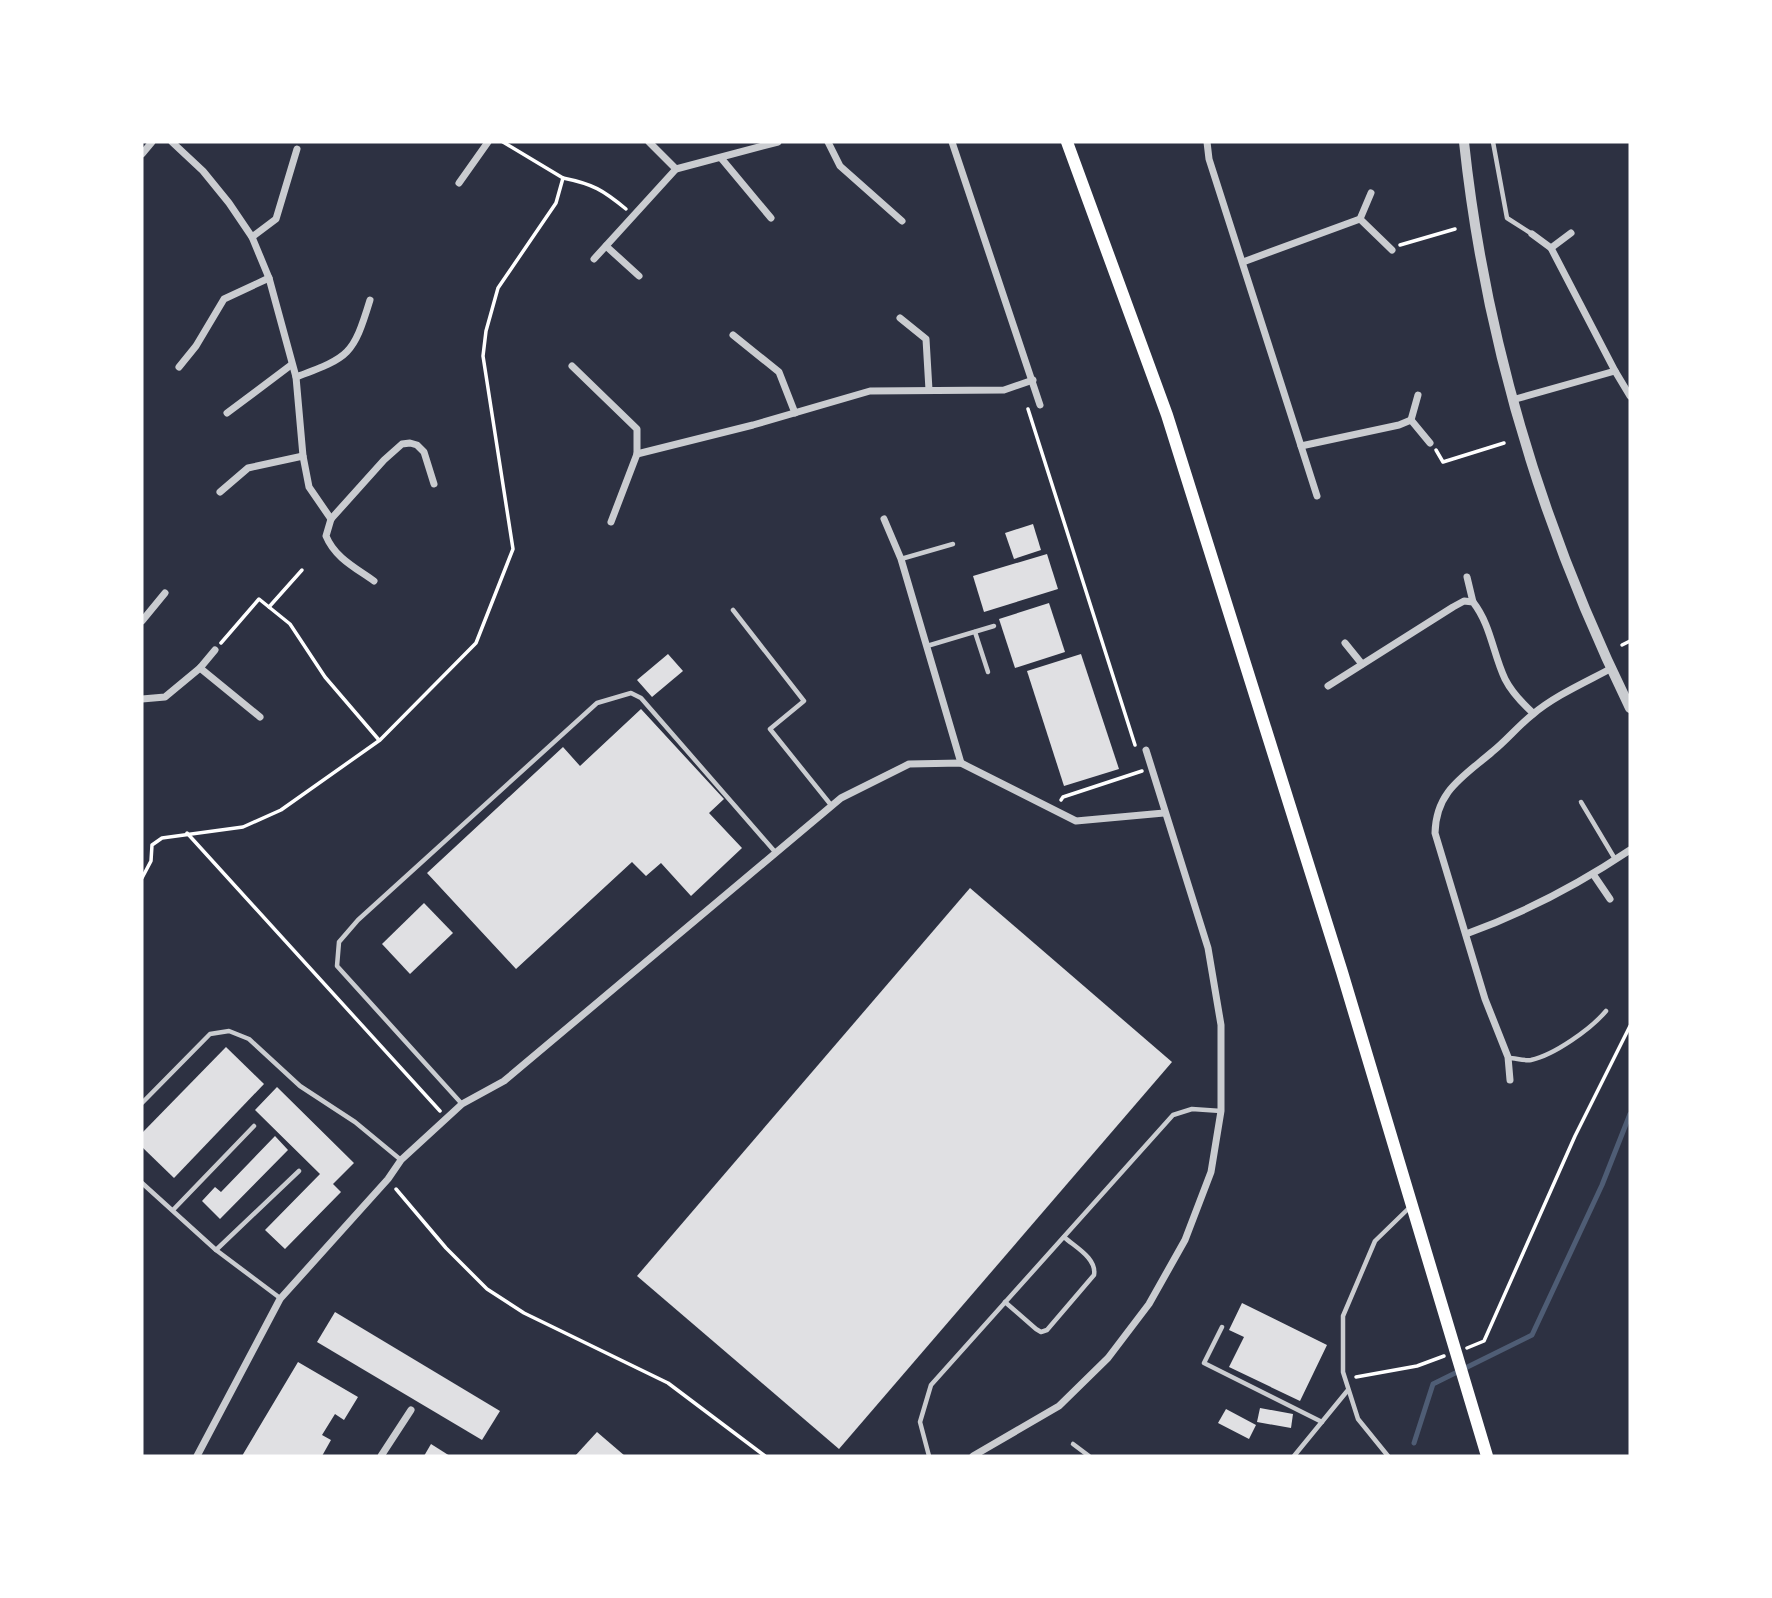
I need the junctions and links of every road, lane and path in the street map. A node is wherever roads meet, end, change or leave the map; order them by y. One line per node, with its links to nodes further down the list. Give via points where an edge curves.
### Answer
1 (152, 142): 14 (street)
2 (173, 142): 27 (street, via 204,171)
3 (488, 142): 18 (street)
4 (503, 142): 17 (path)
5 (649, 142): 16 (street)
6 (778, 142): 15 (street)
7 (828, 142): 23 (street, via 841,166)
8 (953, 142): 43 (street)
9 (1067, 142): 119 (main road, via 1167,415)
10 (1207, 142): 32 (street)
11 (1464, 142): 47 (street, via 1491,315)
12 (1493, 142): 26 (lane, via 1507,218)
13 (297, 149): 27 (street, via 276,219)
14 (142, 154)
15 (721, 158): 16 (street); 21 (street)
16 (676, 169): 20 (street)
17 (563, 178): 20 (path, via 602,189); 89 (path, via 556,203 498,288 486,331 483,356 513,549 476,643)
18 (459, 183)
19 (1371, 193): 22 (street)
20 (634, 215): 28 (street)
21 (771, 218)
22 (1360, 219): 30 (street); 32 (street)
23 (902, 220)
24 (1455, 229): 30 (path)
25 (1571, 233): 29 (street)
26 (1532, 234): 29 (street)
27 (252, 237): 34 (street)
28 (606, 246): 31 (street); 33 (street)
29 (1552, 248): 41 (street)
30 (1392, 250)
31 (594, 259)
32 (1242, 262): 54 (street)
33 (639, 276)
34 (270, 278): 38 (street); 40 (street, via 225,299)
35 (370, 300): 42 (street, via 359,337 348,352 337,362)
36 (900, 318): 44 (street, via 926,339)
37 (733, 335): 50 (street, via 779,372)
38 (291, 365): 42 (street); 49 (street)
39 (572, 366): 55 (street, via 638,429)
40 (179, 367)
41 (1615, 370): 46 (street); 47 (street)
42 (296, 377): 56 (street)
43 (1032, 380): 44 (street, via 1004,390); 48 (street)
44 (929, 390): 50 (street, via 870,391)
45 (1418, 395): 51 (street)
46 (1630, 397)
47 (1512, 400): 82 (street, via 1555,533)
48 (1040, 405): 91 (path, via 1027,407)
49 (227, 413)
50 (795, 413): 55 (street)
51 (1411, 420): 52 (street); 54 (street)
52 (1430, 443): 53 (path, via 1443,462)
53 (1504, 443)
54 (1301, 446): 59 (street)
55 (637, 454): 62 (street)
56 (303, 456): 58 (street, via 248,468); 60 (street, via 309,487)
57 (434, 484): 60 (street, via 424,452 417,445 402,444)
58 (220, 492)
59 (1317, 496)
60 (331, 519): 67 (street, via 326,536 330,545)
61 (884, 519): 64 (street)
62 (611, 522)
63 (953, 544): 64 (lane)
64 (901, 559): 78 (street)
65 (302, 570): 70 (path)
66 (1467, 577): 69 (street)
67 (374, 581)
68 (165, 593): 72 (street)
69 (1474, 602): 80 (street, via 1453,607); 87 (street, via 1505,680)
70 (269, 607): 79 (path, via 259,599); 89 (path, via 290,624 325,677)
71 (733, 610): 95 (lane, via 804,701 770,729)
72 (142, 621)
73 (994, 626): 74 (lane)
74 (975, 632): 78 (lane); 83 (lane)
75 (1630, 641): 77 (path)
76 (1345, 643): 80 (street)
77 (1622, 645)
78 (926, 646): 92 (street)
79 (215, 650): 81 (street)
80 (1362, 664): 84 (street)
81 (200, 668): 85 (street, via 165,697); 88 (street)
82 (1612, 668): 86 (street); 87 (street)
83 (988, 672)
84 (1328, 686)
85 (142, 699)
86 (1630, 708)
87 (1533, 713): 105 (street, via 1461,776 1437,812 1435,833)
88 (260, 717)
89 (380, 740): 98 (path, via 281,810 243,827)
90 (1146, 750): 93 (street)
91 (1139, 757)
92 (961, 763): 95 (street, via 909,764); 96 (street)
93 (1151, 768): 96 (path, via 1063,797); 97 (street)
94 (1581, 802): 101 (lane)
95 (832, 806): 100 (street)
96 (1055, 811): 97 (street, via 1076,821)
97 (1164, 813): 112 (street, via 1208,948 1222,1025)
98 (187, 833): 103 (path, via 152,845 151,861); 113 (path)
99 (1630, 850): 101 (street)
100 (776, 853): 111 (street, via 503,1081); 111 (lane, via 641,698 631,693 597,703 387,893 339,943 337,966)
101 (1615, 860): 102 (street)
102 (1593, 873): 104 (street); 105 (street, via 1502,921)
103 (142, 878)
104 (1610, 899)
105 (1466, 934): 108 (street)
106 (1606, 1011): 108 (lane, via 1557,1049 1530,1060)
107 (1630, 1026): 126 (path, via 1575,1136 1484,1341)
108 (1508, 1057): 109 (street)
109 (1510, 1080)
110 (142, 1103): 115 (lane, via 210,1034 229,1031 249,1039 300,1086)
111 (462, 1104): 113 (street)
112 (1220, 1111): 121 (lane, via 1192,1109 1173,1115); 137 (street, via 1206,1183 1185,1240 1149,1304 1108,1359 1059,1406)
113 (447, 1118): 115 (street)
114 (254, 1126): 120 (lane)
115 (401, 1160): 117 (street)
116 (299, 1171): 122 (lane)
117 (388, 1179): 123 (street); 135 (path, via 487,1289 524,1313 668,1382)
118 (142, 1183): 120 (lane)
119 (1412, 1205): 128 (lane, via 1375,1241 1343,1317); 141 (main road)
120 (173, 1210): 122 (lane)
121 (1064, 1237): 124 (lane); 124 (lane, via 1093,1262 1094,1275 1047,1330 1036,1329)
122 (216, 1250): 123 (lane)
123 (280, 1299): 133 (street)
124 (1005, 1303): 136 (lane, via 930,1385 920,1422)
125 (1222, 1326): 131 (lane, via 1204,1363)
126 (1462, 1350)
127 (1450, 1354): 128 (path, via 1417,1366)
128 (1345, 1379): 129 (lane)
129 (1348, 1389): 131 (lane); 140 (lane, via 1358,1419)
130 (411, 1410): 134 (street)
131 (1322, 1422): 139 (lane)
132 (1073, 1444): 138 (lane)
133 (197, 1456)
134 (381, 1456)
135 (765, 1456)
136 (929, 1456)
137 (973, 1456)
138 (1089, 1456)
139 (1294, 1456)
140 (1388, 1456)
141 (1487, 1456)

